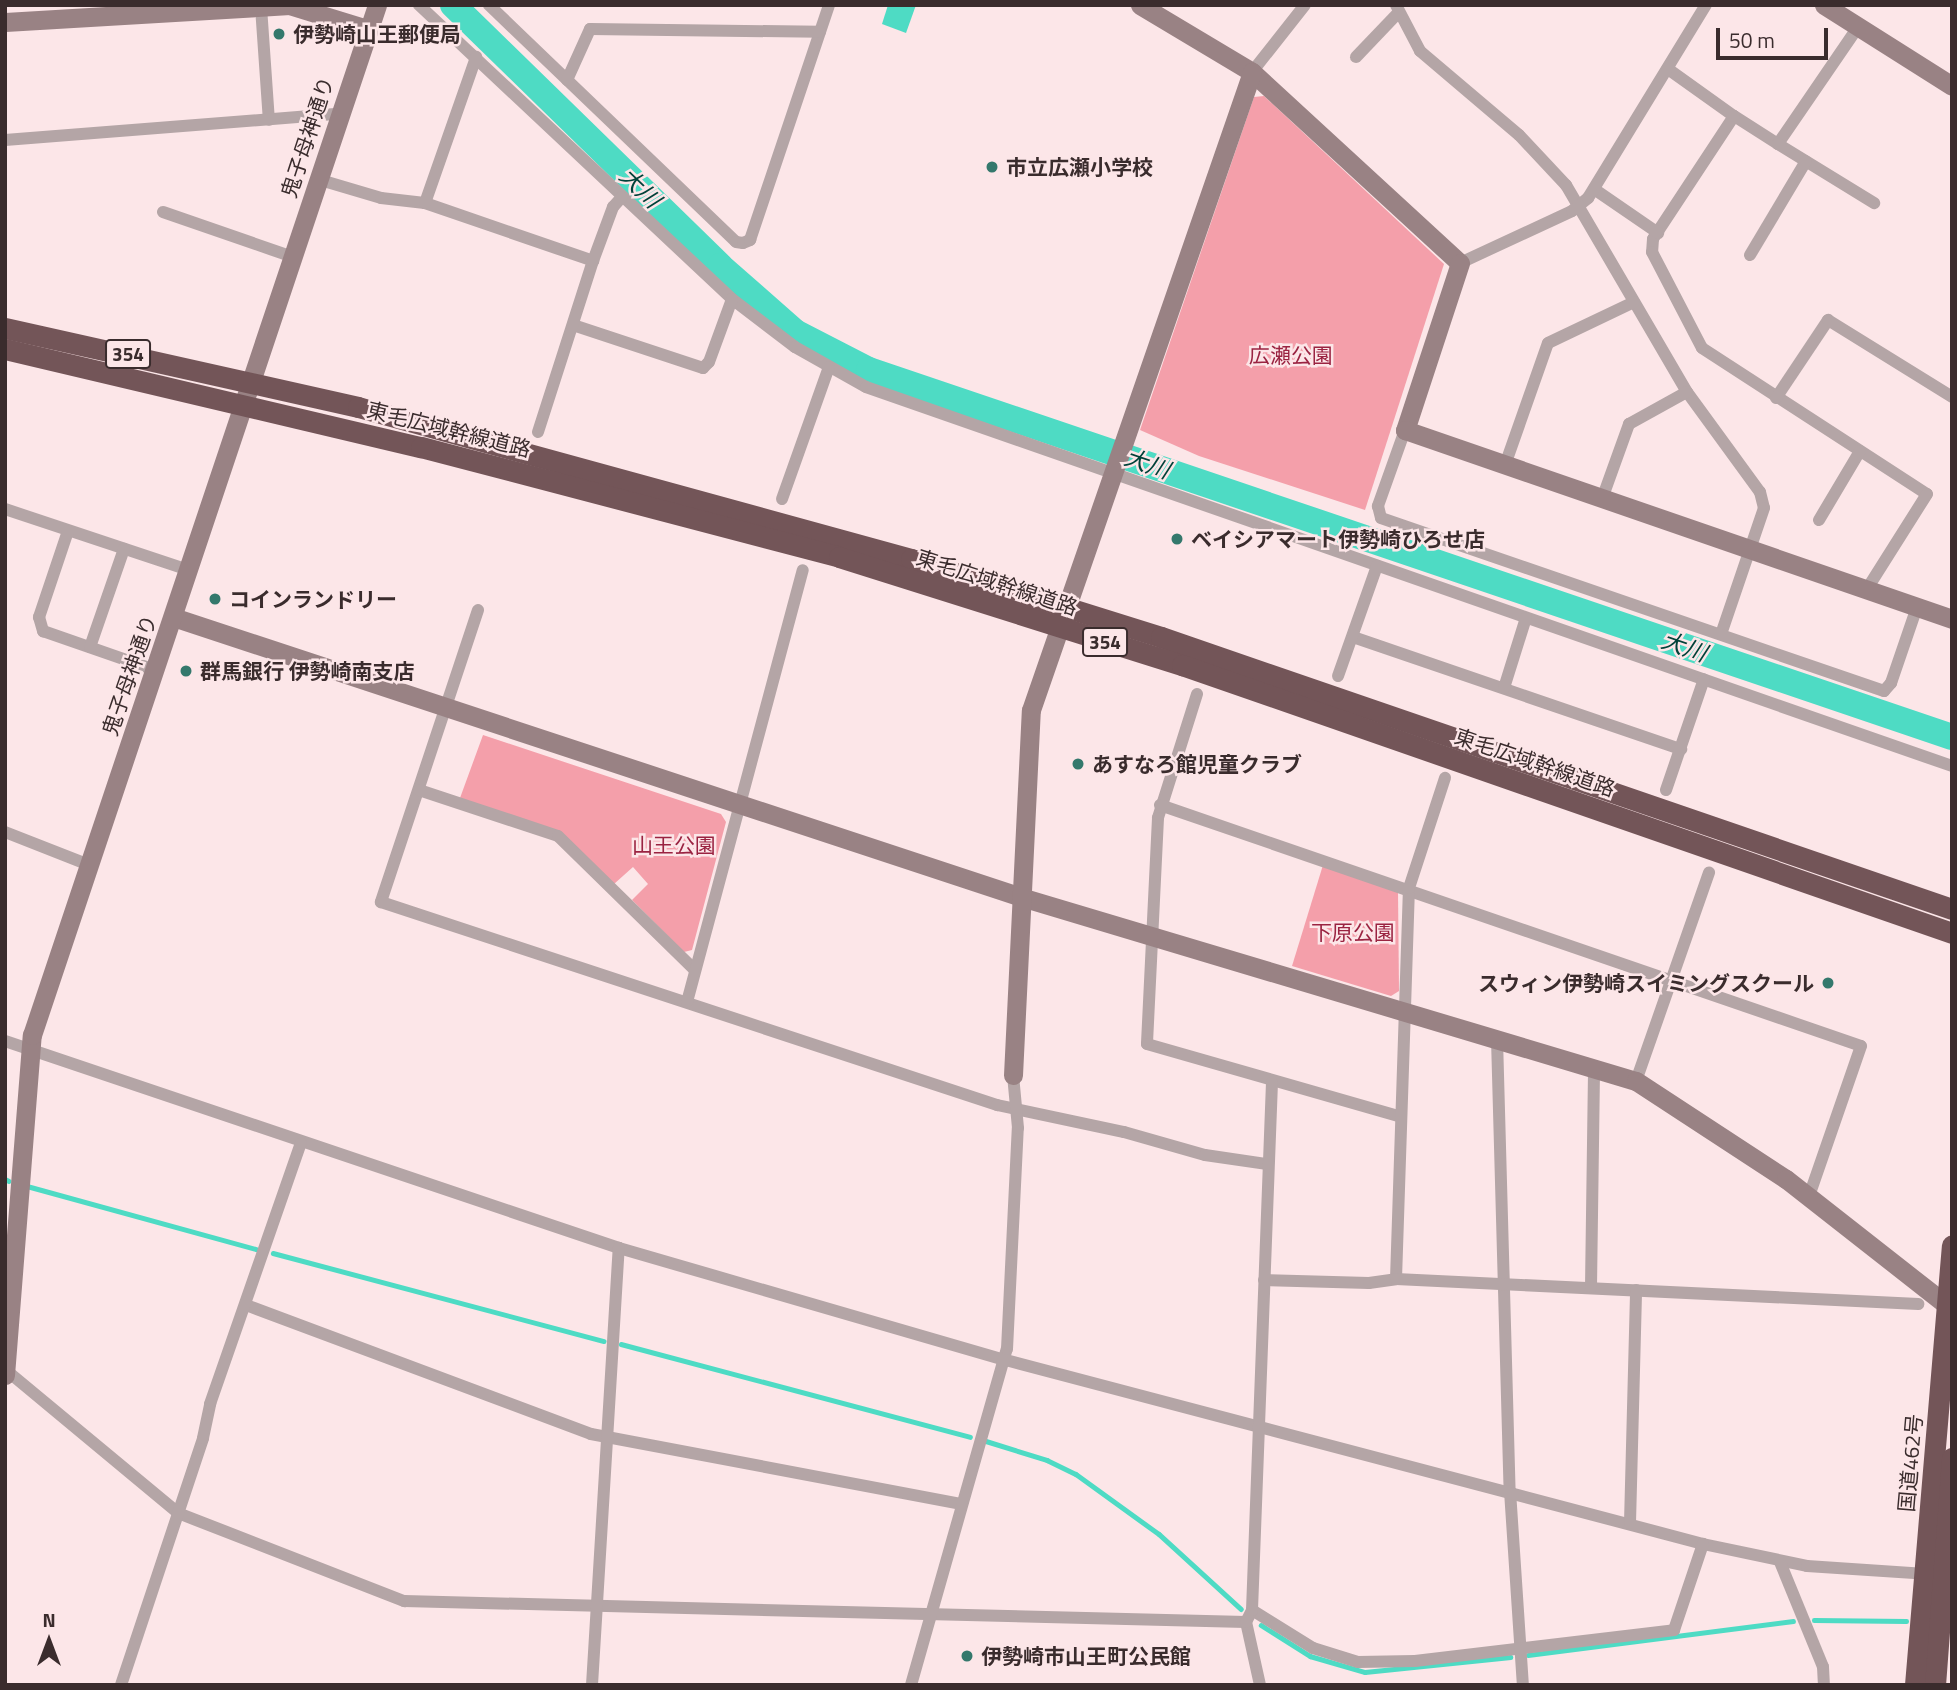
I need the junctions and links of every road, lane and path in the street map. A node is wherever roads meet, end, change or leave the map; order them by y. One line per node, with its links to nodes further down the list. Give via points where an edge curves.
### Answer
1 (377, 5): 14 (street, 鬼子母神通り)
2 (419, 5): 16 (street)
3 (489, 5): 20 (street)
4 (829, 5): 15 (street)
5 (1140, 5): 19 (street)
6 (1305, 5): 19 (street)
7 (1706, 5): 18 (street)
8 (1824, 5): 13 (street)
9 (261, 7): 11 (street); 14 (street, via 302,7); 24 (street)
10 (1397, 8): 17 (street); 33 (street, via 1419,51 1519,135)
11 (29, 13): 12 (street)
12 (5, 22)
13 (1858, 27): 21 (street); 26 (street)
14 (367, 29): 22 (street, 鬼子母神通り)
15 (820, 32): 20 (street, via 590,29); 20 (street, via 750,240 743,243)
16 (476, 57): 30 (street); 32 (street)
17 (1356, 57)
18 (1668, 69): 23 (street); 29 (street)
19 (1252, 72): 39 (street); 55 (street)
20 (567, 80)
21 (1952, 86)
22 (338, 114): 24 (street); 28 (street, 鬼子母神通り)
23 (1734, 116): 26 (street); 35 (street)
24 (269, 120): 25 (street)
25 (5, 141)
26 (1778, 144): 27 (street)
27 (1806, 161): 31 (street); 36 (street)
28 (317, 179): 32 (street, via 381,198); 37 (street, 鬼子母神通り)
29 (1594, 189): 33 (street); 35 (street)
30 (622, 197): 38 (street); 40 (street)
31 (1874, 202)
32 (425, 203): 38 (street)
33 (1580, 205): 39 (street); 41 (street)
34 (163, 212): 37 (street)
35 (1658, 233): 48 (street, via 1652,252 1702,348)
36 (1750, 255)
37 (293, 257): 46 (street, 鬼子母神通り)
38 (593, 261): 42 (street)
39 (1460, 263): 51 (street)
40 (732, 299): 42 (street, via 703,368); 45 (street)
41 (1634, 302): 47 (street); 54 (street, via 1548,343)
42 (573, 325): 52 (street)
43 (5, 328): 46 (highway, 東毛広域幹線道路 / 354)
44 (5, 349): 50 (highway, 東毛広域幹線道路 / 354)
45 (829, 368): 55 (street, via 902,402); 56 (street)
46 (250, 383): 50 (street, 鬼子母神通り); 67 (highway, 東毛広域幹線道路 / 354, via 670,490)
47 (1687, 391): 57 (street, via 1629,424); 62 (street, via 1760,492 1764,508)
48 (1776, 397): 49 (street, via 1828,320); 53 (street)
49 (1952, 397)
50 (242, 404): 64 (street, 鬼子母神通り); 73 (highway, 東毛広域幹線道路 / 354, via 676,511)
51 (1405, 430): 54 (street); 74 (street, via 1378,506 1381,519)
52 (538, 432)
53 (1860, 451): 59 (street); 66 (street, via 1927,494)
54 (1505, 465): 57 (street)
55 (1111, 472): 63 (street); 67 (street)
56 (782, 499)
57 (1602, 499): 62 (street)
58 (5, 509): 60 (street)
59 (1819, 520)
60 (68, 531): 61 (street); 76 (street, via 38,624 43,631)
61 (124, 548): 64 (street); 76 (street)
62 (1751, 548): 66 (street); 74 (street)
63 (1377, 566): 71 (street); 75 (street)
64 (188, 570): 70 (street, 鬼子母神通り)
65 (803, 570): 88 (street)
66 (1867, 590): 68 (street)
67 (1066, 607): 73 (street); 95 (highway, 東毛広域幹線道路 / 354)
68 (1917, 607): 72 (street); 74 (street, via 1891,683 1884,691)
69 (478, 610): 82 (street)
70 (173, 617): 77 (street, 鬼子母神通り); 82 (street)
71 (1527, 618): 79 (street); 80 (street)
72 (1952, 619)
73 (1059, 627): 94 (street, via 1031,710); 96 (highway, 東毛広域幹線道路 / 354, via 1182,665)
74 (1721, 634)
75 (1353, 637): 78 (street); 80 (street)
76 (90, 647): 77 (street)
77 (155, 670): 91 (street, 鬼子母神通り)
78 (1338, 676)
79 (1704, 679): 83 (street); 84 (street)
80 (1504, 688): 83 (street)
81 (1197, 694): 89 (street)
82 (446, 707): 86 (street); 88 (street)
83 (1681, 749): 87 (street)
84 (1952, 766)
85 (1445, 779): 93 (street)
86 (419, 790): 98 (street, via 558,836); 100 (street, via 381,902)
87 (1666, 790)
88 (738, 805): 94 (street); 98 (street)
89 (1160, 805): 93 (street); 97 (street)
90 (5, 832): 91 (street)
91 (89, 865): 104 (street, 鬼子母神通り)
92 (1709, 872): 99 (street)
93 (1409, 888): 99 (street); 101 (street)
94 (1021, 897): 97 (street); 106 (street)
95 (1952, 909)
96 (1952, 933)
97 (1151, 935): 101 (street); 108 (street, via 1146,1044)
98 (693, 968): 100 (street)
99 (1673, 980): 107 (street); 113 (street, via 1861,1046)
100 (687, 1002): 109 (street)
101 (1405, 1012): 102 (street); 110 (street)
102 (1496, 1039): 105 (street); 119 (street)
103 (5, 1041): 104 (street)
104 (30, 1050): 111 (street); 116 (street, 鬼子母神通り)
105 (1594, 1068): 107 (street); 120 (street)
106 (1013, 1075): 109 (street)
107 (1636, 1081): 113 (street)
108 (1272, 1082): 110 (street); 112 (street)
109 (1016, 1111): 112 (street, via 1124,1132 1205,1155); 125 (street, via 1015,1203)
110 (1401, 1117): 117 (street)
111 (301, 1143): 115 (street); 122 (street)
112 (1266, 1164): 118 (street)
113 (1808, 1196): 124 (street)
114 (1952, 1246): 124 (highway, 国道462号)
115 (619, 1248): 125 (street); 129 (street)
116 (9, 1255): 126 (street, 鬼子母神通り)
117 (1396, 1279): 118 (street, via 1369,1283); 119 (street)
118 (1264, 1280): 128 (street)
119 (1502, 1283): 120 (street); 131 (street)
120 (1591, 1287): 121 (street)
121 (1636, 1290): 123 (street); 134 (street)
122 (246, 1304): 129 (street, via 431,1377); 133 (street)
123 (1918, 1304)
124 (1950, 1307): 137 (highway, 国道462号)
125 (1002, 1359): 128 (street); 132 (street)
126 (6, 1370): 127 (street, 鬼子母神通り); 133 (street)
127 (5, 1376)
128 (1260, 1425): 131 (street); 140 (street)
129 (606, 1437): 132 (street); 138 (street)
130 (1952, 1458): 137 (highway, 国道462号)
131 (1510, 1491): 134 (street); 141 (street)
132 (960, 1504): 139 (street)
133 (177, 1513): 138 (street, via 404,1601); 142 (street)
134 (1630, 1523): 135 (street)
135 (1703, 1544): 136 (street); 141 (street, via 1674,1630)
136 (1780, 1562): 137 (street); 147 (street, via 1823,1667)
137 (1940, 1574): 148 (highway, 国道462号); 149 (highway, 国道462号)
138 (596, 1608): 139 (street); 143 (street)
139 (930, 1616): 140 (street); 144 (street)
140 (1249, 1616): 141 (street, via 1313,1648 1358,1662 1415,1661); 145 (street)
141 (1519, 1647): 146 (street)
142 (121, 1685)
143 (592, 1685)
144 (911, 1685)
145 (1260, 1685)
146 (1523, 1685)
147 (1824, 1685)
148 (1915, 1685)
149 (1936, 1685)

